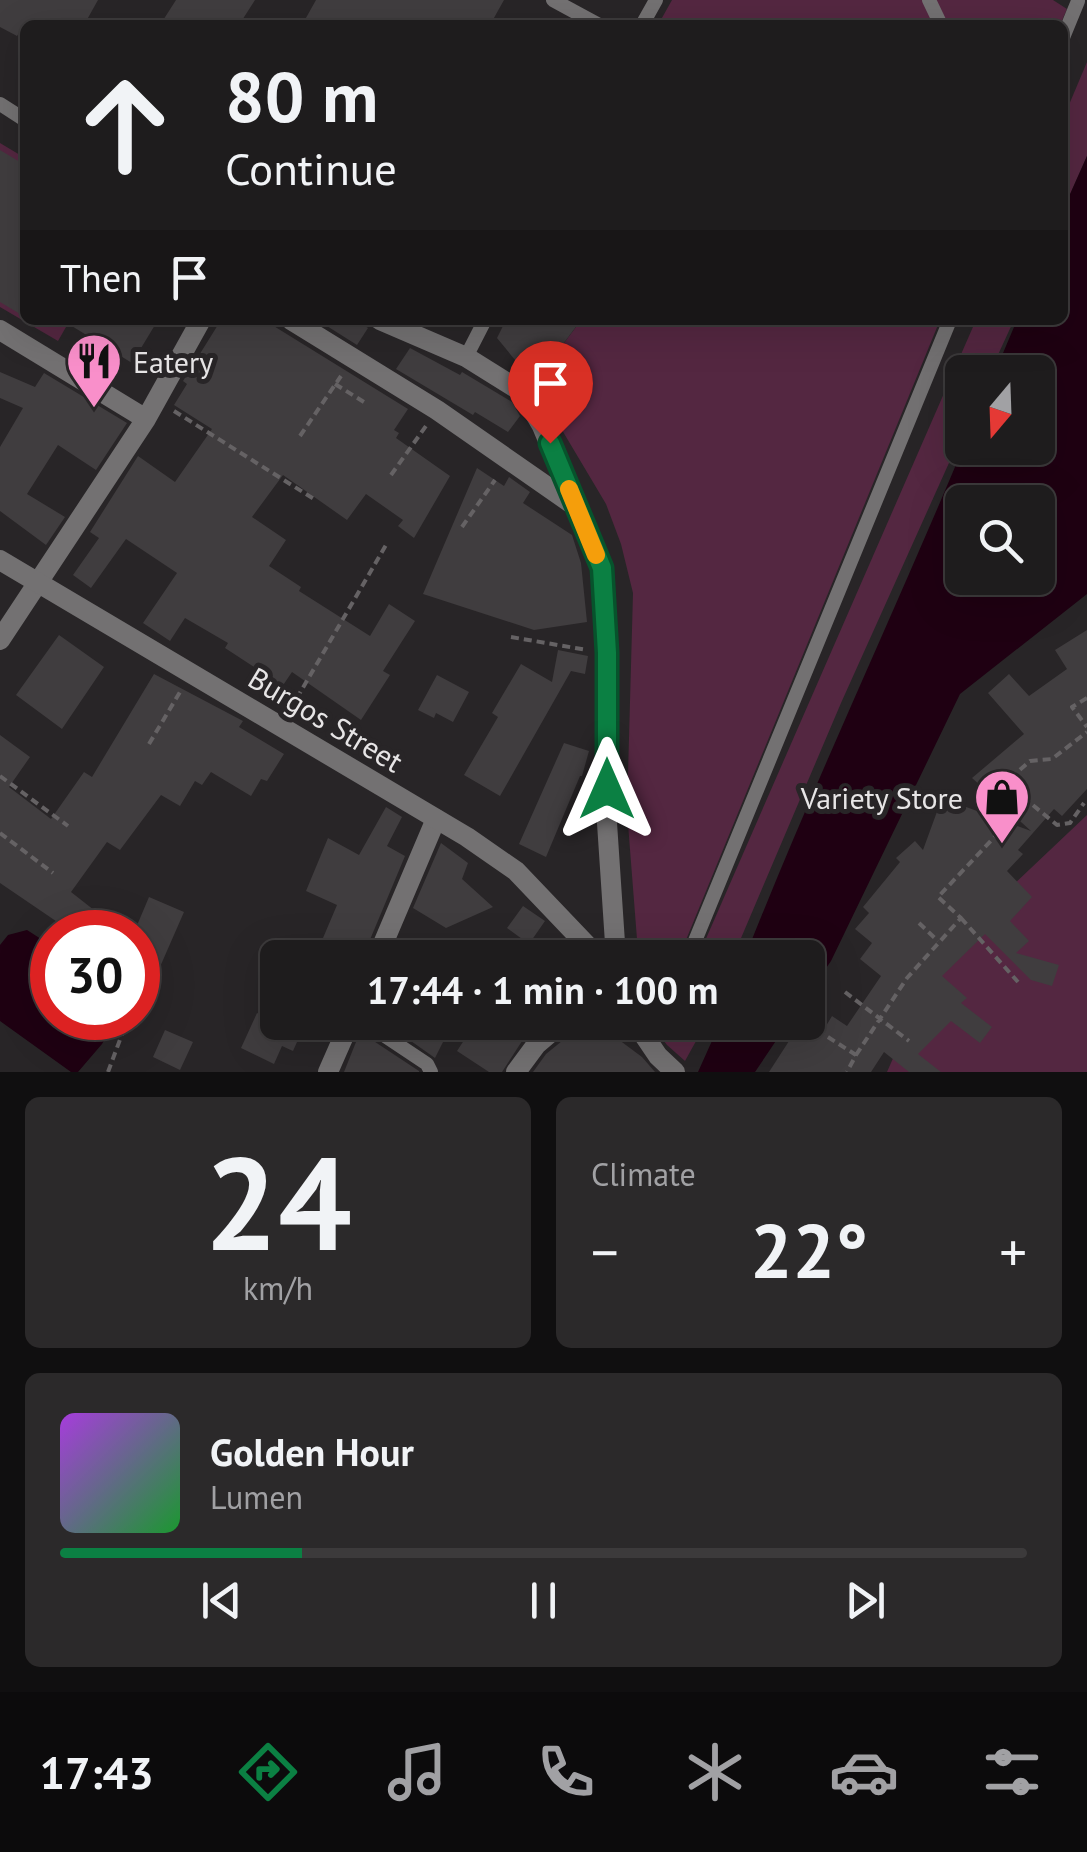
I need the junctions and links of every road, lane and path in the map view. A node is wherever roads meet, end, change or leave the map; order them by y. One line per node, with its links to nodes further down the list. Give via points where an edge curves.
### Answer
1 (553, 0): 3 (lane)
2 (1078, 2): 4 (lane)
3 (590, 20)
4 (1068, 26)
5 (198, 325): 14 (street)
6 (299, 325): 12 (street)
7 (392, 325): 11 (street)
8 (482, 325): 11 (lane)
9 (948, 325): 47 (lane)
10 (0, 330): 17 (street)
11 (466, 357): 22 (street, via 522,392)
12 (352, 359): 13 (path); 16 (street)
13 (336, 384): 15 (path); 18 (path)
14 (157, 400): 17 (street); 21 (path)
15 (364, 402)
16 (437, 410): 19 (street); 20 (path)
17 (146, 420): 26 (street)
18 (300, 436)
19 (509, 459): 22 (street); 23 (path)
20 (392, 476)
21 (314, 499)
22 (576, 507): 29 (street, via 602,568)
23 (462, 527)
24 (386, 546): 32 (path)
25 (0, 560): 26 (street, Burgos Street)
26 (39, 584): 28 (street); 30 (street, Burgos Street)
27 (511, 637): 29 (path)
28 (0, 640)
29 (607, 653): 46 (street)
30 (190, 674): 32 (street, Burgos Street); 34 (path)
31 (1087, 698): 33 (path, via 1072,707)
32 (280, 727): 38 (street, Burgos Street)
33 (1087, 729): 36 (path, via 1052,759 1030,761 1007,780)
34 (150, 744)
35 (0, 776): 39 (path)
36 (1023, 796): 37 (path, via 1056,825 1070,823); 42 (path, via 1001,830 938,897)
37 (1084, 804)
38 (436, 819): 44 (street); 45 (street, Burgos Street, via 516,871)
39 (68, 826)
40 (0, 833): 41 (path)
41 (53, 873)
42 (961, 918): 48 (path); 49 (path)
43 (919, 922): 48 (path)
44 (385, 940)
45 (582, 940)
46 (615, 940)
47 (695, 940)
48 (938, 941): 51 (path)
49 (1018, 982)
50 (844, 992): 51 (path)
51 (880, 1018): 58 (path); 59 (path)
52 (825, 1036): 59 (path)
53 (120, 1040): 60 (path)
54 (342, 1040): 61 (street)
55 (391, 1040): 62 (lane)
56 (542, 1040): 63 (street)
57 (647, 1040): 64 (street)
58 (909, 1041)
59 (856, 1056): 65 (path)
60 (108, 1072)
61 (328, 1072)
62 (431, 1072)
63 (516, 1072)
64 (676, 1072)
65 (847, 1072)

